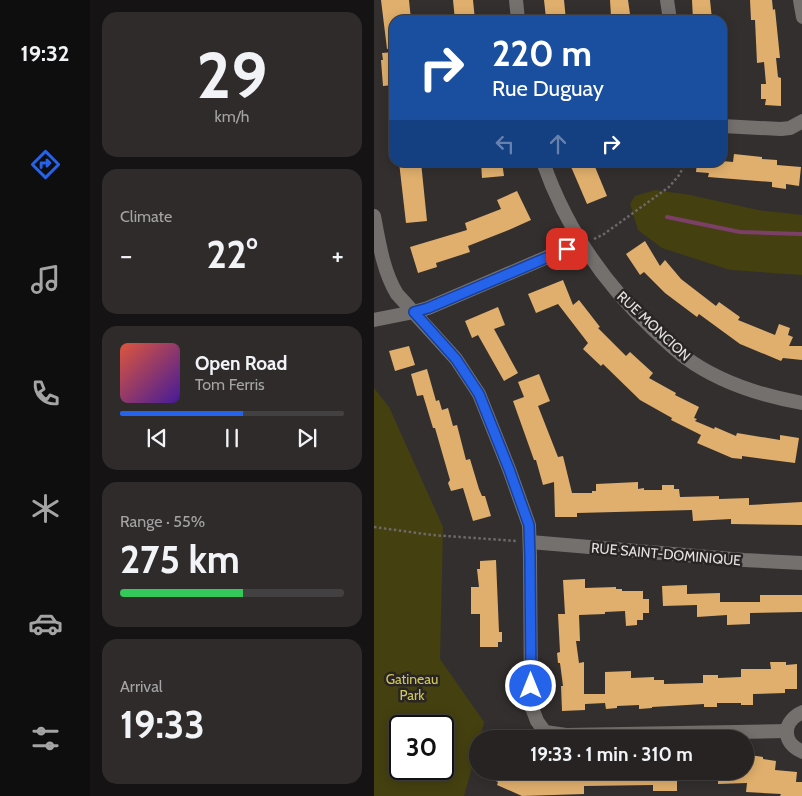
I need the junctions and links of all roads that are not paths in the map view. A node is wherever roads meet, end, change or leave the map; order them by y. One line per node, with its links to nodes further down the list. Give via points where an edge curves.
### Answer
1 (516, 0): 4 (street)
2 (667, 0): 5 (street)
3 (800, 0): 6 (street)
4 (518, 15)
5 (669, 15)
6 (802, 17)
7 (802, 121): 8 (street, via 781,130)
8 (727, 126)
9 (545, 167): 11 (street, RUE MONCION)
10 (374, 216): 12 (street, via 392,285)
11 (580, 243): 12 (street); 14 (street, RUE MONCION, via 626,302 686,358 748,389)
12 (414, 312): 13 (street); 15 (street, via 456,359 479,394 529,525)
13 (374, 320)
14 (802, 403)
15 (530, 542): 16 (street, RUE SAINT-DOMINIQUE); 18 (street, via 531,705 545,732 566,735)
16 (802, 563)
17 (802, 712): 18 (street, via 791,719)
18 (787, 731): 19 (street, via 791,744)
19 (802, 752)

